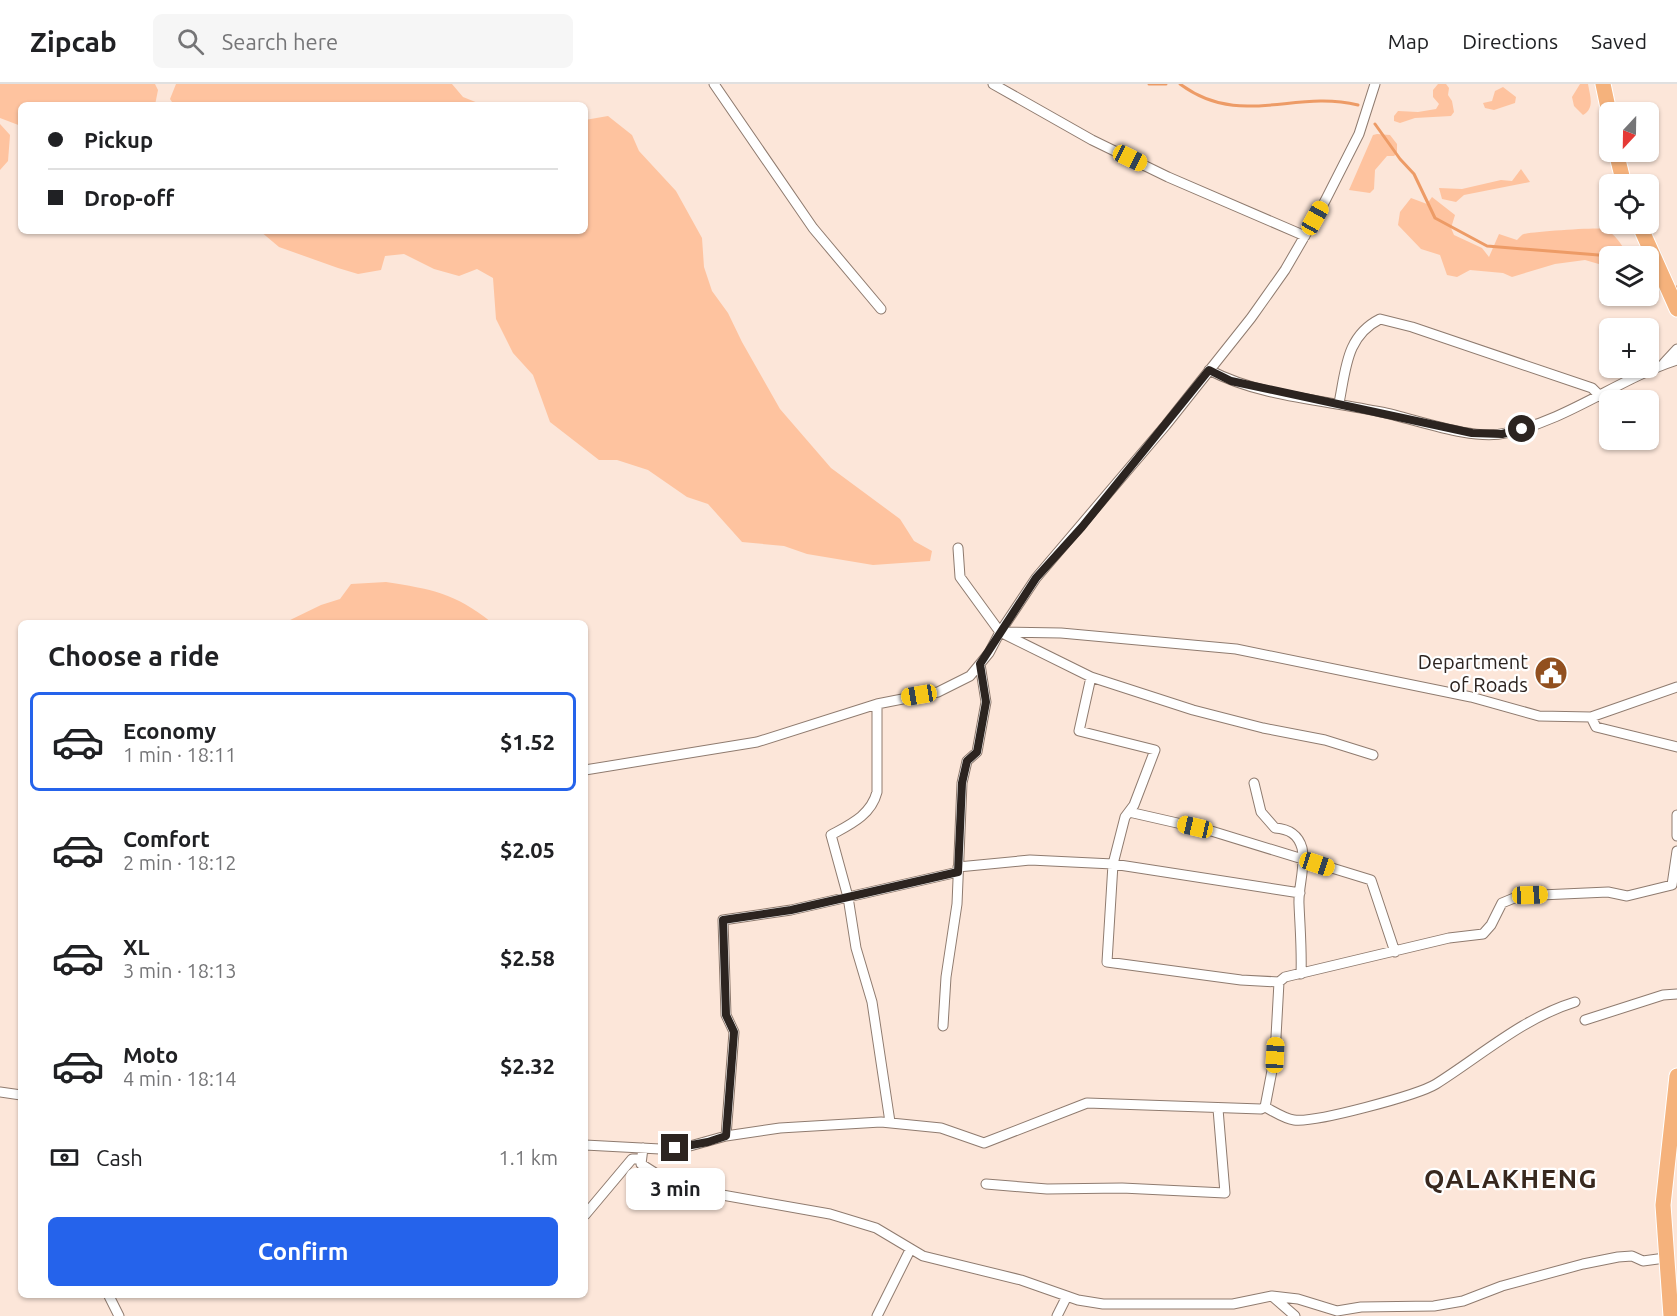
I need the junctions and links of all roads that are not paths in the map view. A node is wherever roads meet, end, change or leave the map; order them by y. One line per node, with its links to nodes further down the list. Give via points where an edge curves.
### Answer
1 (714, 84): 8 (street, via 813,228)
2 (993, 84): 7 (street, via 1092,140)
3 (1375, 84): 7 (street, via 1359,134)
4 (1603, 84): 5 (main road)
5 (1607, 102)
6 (1643, 234): 9 (main road)
7 (1305, 236): 13 (street, via 1251,318)
8 (881, 309)
9 (1677, 309)
10 (1677, 349): 12 (street)
11 (1677, 360): 12 (street)
12 (1662, 365): 14 (street)
13 (1209, 370): 17 (street, via 1231,381); 19 (street, via 1036,578)
14 (1613, 390)
15 (1599, 394): 17 (street, via 1592,388 1380,319 1357,334)
16 (1599, 397): 17 (street, via 1540,423 1502,434 1472,433)
17 (1339, 403)
18 (958, 548): 19 (street, via 960,577)
19 (1000, 632): 20 (street); 21 (street); 24 (street, via 1061,633 1236,649 1471,697 1539,716)
20 (980, 664): 23 (street, via 970,676 938,692); 35 (street, via 986,702 977,752 967,761 962,783)
21 (1091, 677): 26 (street, via 1193,710); 29 (street, via 1079,730 1155,750)
22 (1677, 687): 24 (street)
23 (877, 704): 27 (street, via 757,742); 37 (street, via 874,802 869,811 831,835)
24 (1591, 717): 25 (street, via 1596,727)
25 (1677, 747)
26 (1373, 755)
27 (588, 770)
28 (1254, 783): 33 (street, via 1260,812 1275,828 1294,833)
29 (1129, 812): 33 (street, via 1208,830); 34 (street)
30 (1677, 815): 31 (street)
31 (1677, 836)
32 (1677, 850): 38 (street, via 1672,885 1627,896 1608,892 1519,896 1502,903 1483,934)
33 (1302, 859): 36 (street); 38 (street, via 1371,880)
34 (1113, 864): 35 (street, via 1030,860); 36 (street); 40 (street, via 1107,962)
35 (958, 870): 37 (street); 44 (street)
36 (1300, 893): 39 (street)
37 (848, 897): 50 (street, via 851,928 872,1002); 51 (street, via 723,920 726,1015 734,1032)
38 (1395, 952): 39 (street)
39 (1301, 974): 40 (street)
40 (1279, 982): 48 (street, via 1275,1055)
41 (1677, 994): 43 (street)
42 (1575, 1002): 48 (street, via 1556,1008 1481,1051 1435,1084 1403,1096 1354,1111 1293,1120)
43 (1585, 1020)
44 (943, 1026)
45 (1677, 1076): 58 (main road, via 1663,1205)
46 (0, 1092): 47 (street)
47 (18, 1095)
48 (1265, 1107): 49 (street)
49 (1218, 1109): 50 (street, via 1087,1103 984,1143 941,1128); 55 (street, via 1225,1193)
50 (890, 1122): 51 (street, via 827,1123)
51 (726, 1136): 53 (street, via 690,1146)
52 (588, 1145): 53 (street)
53 (643, 1148): 54 (street)
54 (641, 1159): 56 (street, via 632,1159); 57 (street, via 641,1164 677,1187 830,1214 876,1228)
55 (986, 1184)
56 (588, 1212)
57 (910, 1250): 59 (street); 64 (street)
58 (1665, 1258): 60 (street, via 1618,1257 1583,1264 1463,1301 1434,1306 1337,1311); 68 (main road)
59 (1067, 1296): 62 (street); 65 (street)
60 (1272, 1296): 62 (street, via 1233,1304); 67 (street)
61 (110, 1298): 63 (street)
62 (1127, 1305): 66 (street)
63 (119, 1316)
64 (877, 1316)
65 (1057, 1316)
66 (1126, 1316)
67 (1295, 1316)
68 (1671, 1316)

